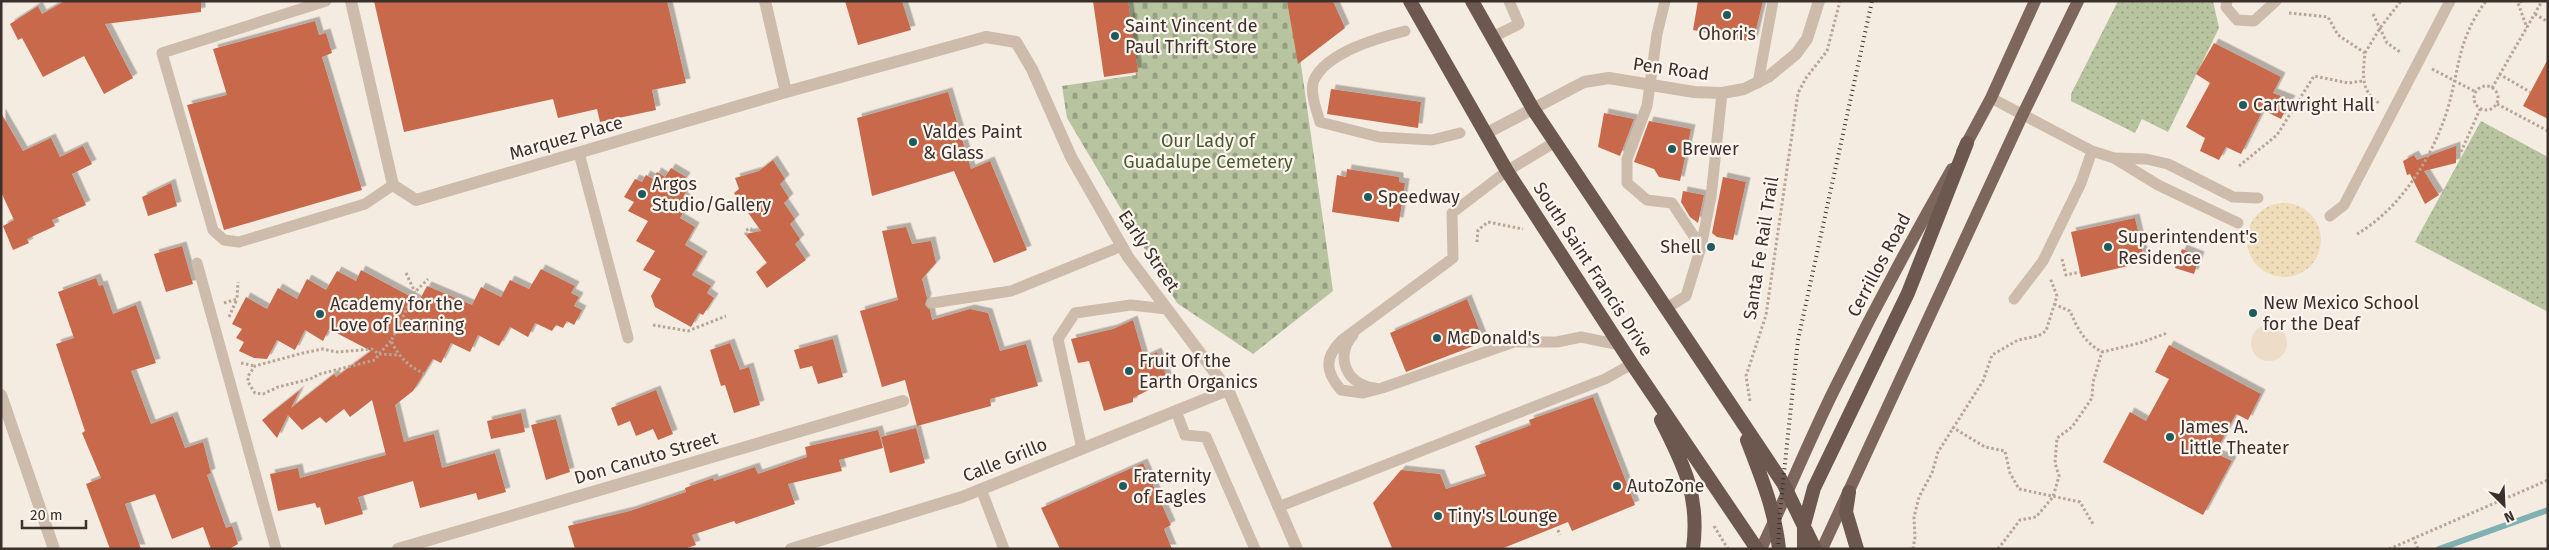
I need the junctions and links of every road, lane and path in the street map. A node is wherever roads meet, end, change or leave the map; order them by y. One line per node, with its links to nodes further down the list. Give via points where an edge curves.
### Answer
1 (326, 1): 59 (lane, via 162,53 213,230 224,240 239,242 365,204)
2 (351, 1): 59 (street)
3 (765, 1): 37 (street)
4 (1410, 1): 50 (highway, South Saint Francis Drive)
5 (1472, 1): 26 (highway)
6 (1509, 1): 26 (lane, via 1519,24)
7 (1665, 1): 35 (lane, via 1657,34)
8 (1773, 1): 34 (lane)
9 (1819, 1): 34 (street, Pen Road, via 1807,39 1781,68)
10 (2035, 1): 42 (main road, Cerrillos Road)
11 (2078, 1): 47 (main road)
12 (2227, 1): 13 (lane, via 2226,7 2237,20 2254,22)
13 (2276, 1)
14 (2401, 1): 23 (path)
15 (2450, 1): 61 (lane, via 2344,204)
16 (2486, 1): 33 (path, via 2463,39)
17 (2542, 1): 21 (path)
18 (2519, 2): 24 (path)
19 (2289, 13): 29 (path, via 2328,17 2338,35)
20 (2373, 14): 23 (path)
21 (2535, 14): 22 (path); 24 (path)
22 (2548, 22)
23 (2380, 28): 27 (path, via 2387,43); 29 (path)
24 (2527, 28): 31 (path)
25 (1405, 31): 49 (lane, via 1370,40 1328,63 1314,81 1314,99 1320,122 1379,136 1432,140)
26 (1493, 37): 45 (highway)
27 (2400, 52)
28 (934, 53): 37 (street, Marquez Place); 68 (street, Early Street, via 986,37 1016,42 1032,69 1071,158)
29 (2365, 53): 32 (path)
30 (2427, 66): 33 (path)
31 (2499, 74): 36 (path); 39 (path)
32 (2363, 81): 43 (path, via 2370,97); 57 (path, via 2348,83 2314,76 2277,135)
33 (2454, 81): 38 (path); 64 (path, via 2436,140 2415,178 2373,224)
34 (1758, 83): 40 (street, Pen Road)
35 (1652, 85): 40 (street, Pen Road); 45 (street, Pen Road, via 1609,78 1584,82); 69 (lane, via 1628,159 1627,183 1647,200 1672,203)
36 (2492, 88): 38 (path, via 2485,86); 44 (path, via 2497,93)
37 (786, 92): 55 (street, Marquez Place)
38 (2476, 92): 46 (path, via 2474,99)
39 (2530, 92)
40 (1722, 93): 69 (lane)
41 (1798, 93): 100 (path, Santa Fe Rail Trail, via 1766,315 1746,376)
42 (1991, 98): 47 (lane); 52 (main road, Cerrillos Road)
43 (2382, 104)
44 (2497, 104): 46 (path, via 2491,110); 48 (path)
45 (1533, 109): 50 (street, Pen Road); 51 (highway)
46 (2480, 109): 54 (path)
47 (2022, 116): 53 (lane); 108 (main road)
48 (2548, 131)
49 (1460, 133)
50 (1485, 134): 58 (highway, South Saint Francis Drive)
51 (1555, 142): 58 (lane); 83 (highway)
52 (1967, 143): 107 (main road, Cerrillos Road, via 1890,276); 113 (highway, via 1908,293 1814,488)
53 (2092, 151): 56 (lane); 78 (lane, via 2081,183 2043,261)
54 (2461, 152)
55 (579, 153): 59 (street, Marquez Place, via 416,200); 88 (lane)
56 (2114, 158): 60 (lane, via 2146,159 2168,164 2233,197); 62 (lane, via 2158,185)
57 (2239, 166)
58 (1507, 172): 86 (lane, via 1452,213 1453,258); 90 (highway, South Saint Francis Drive)
59 (393, 185)
60 (2258, 198)
61 (2330, 216)
62 (2238, 223)
63 (752, 233): 65 (path, via 751,228 746,230)
64 (2356, 234)
65 (746, 235)
66 (1527, 235): 67 (path, via 1522,228 1488,222 1478,230)
67 (1477, 242)
68 (1122, 246): 79 (lane, via 1011,291); 82 (street, Early Street)
69 (1702, 247): 83 (lane, via 1686,296)
70 (2061, 256): 72 (path, via 2066,275)
71 (197, 263): 120 (lane)
72 (2080, 272)
73 (406, 273): 77 (path)
74 (2048, 273): 81 (path, via 2057,296)
75 (428, 279): 77 (path)
76 (238, 282): 80 (path, via 237,299)
77 (415, 292): 89 (path)
78 (2014, 299)
79 (932, 303)
80 (222, 304)
81 (2054, 304): 91 (path, via 2070,311 2078,331 2093,348); 103 (path, via 2046,331 2018,340 1992,355 1983,381)
82 (1167, 309): 97 (street, Early Street); 104 (lane, via 1131,305 1075,313 1058,339)
83 (1665, 309): 102 (highway)
84 (726, 316): 85 (path, via 688,331)
85 (654, 325)
86 (1360, 328): 96 (lane, via 1347,342 1344,352 1346,367 1352,380 1363,387); 96 (lane, via 1334,348 1328,361 1330,378 1341,390 1363,394)
87 (2167, 333): 91 (path)
88 (628, 338)
89 (392, 341): 92 (path); 93 (path)
90 (1620, 345): 94 (highway, South Saint Francis Drive); 96 (lane, via 1581,337 1557,342 1514,342)
91 (2102, 352): 109 (path, via 2092,398 2072,427 2057,438 2055,463 2059,476)
92 (379, 354): 92 (path, via 372,349 338,352 322,349 303,353 255,366 248,382 255,393 263,394 320,374 375,360); 93 (path)
93 (399, 355): 95 (path, via 409,366)
94 (1632, 364): 110 (lane, via 1605,380); 125 (highway, via 1689,478 1696,524); 127 (highway, South Saint Francis Drive)
95 (425, 374)
96 (1382, 388)
97 (1228, 390): 101 (street, Calle Grillo); 110 (street, Early Street)
98 (1, 395): 119 (street)
99 (904, 401): 121 (street, Don Canuto Street)
100 (1752, 410)
101 (1176, 411): 104 (street, Calle Grillo); 124 (lane, via 1186,435 1206,437)
102 (1736, 414): 107 (highway); 111 (highway)
103 (1952, 427): 109 (path, via 1985,447 2005,451 2010,473 2019,489); 133 (path, via 1919,497 1914,517)
104 (1082, 449): 106 (street, Calle Grillo)
105 (2548, 480): 117 (path)
106 (982, 489): 122 (street, Calle Grillo); 123 (lane)
107 (1787, 491): 111 (main road, Cerrillos Road); 113 (highway)
108 (1849, 492): 131 (main road); 132 (highway, via 1846,512)
109 (2053, 497): 112 (path, via 2080,502); 134 (path, via 2036,517 2020,520)
110 (1278, 507): 118 (street, Early Street)
111 (1775, 519): 127 (main road, Cerrillos Road); 128 (highway)
112 (2093, 524)
113 (1804, 525): 129 (highway); 130 (highway)
114 (1714, 526): 126 (path)
115 (1558, 530): 116 (path)
116 (1560, 535)
117 (2413, 537): 135 (path); 136 (path)
118 (1293, 548)
119 (54, 549)
120 (276, 549)
121 (398, 549)
122 (791, 549)
123 (1004, 549)
124 (1255, 549)
125 (1693, 549)
126 (1728, 549)
127 (1759, 549)
128 (1779, 549)
129 (1804, 549)
130 (1815, 549)
131 (1822, 549)
132 (1857, 549)
133 (1913, 549)
134 (1998, 549)
135 (2389, 549)
136 (2418, 549)

